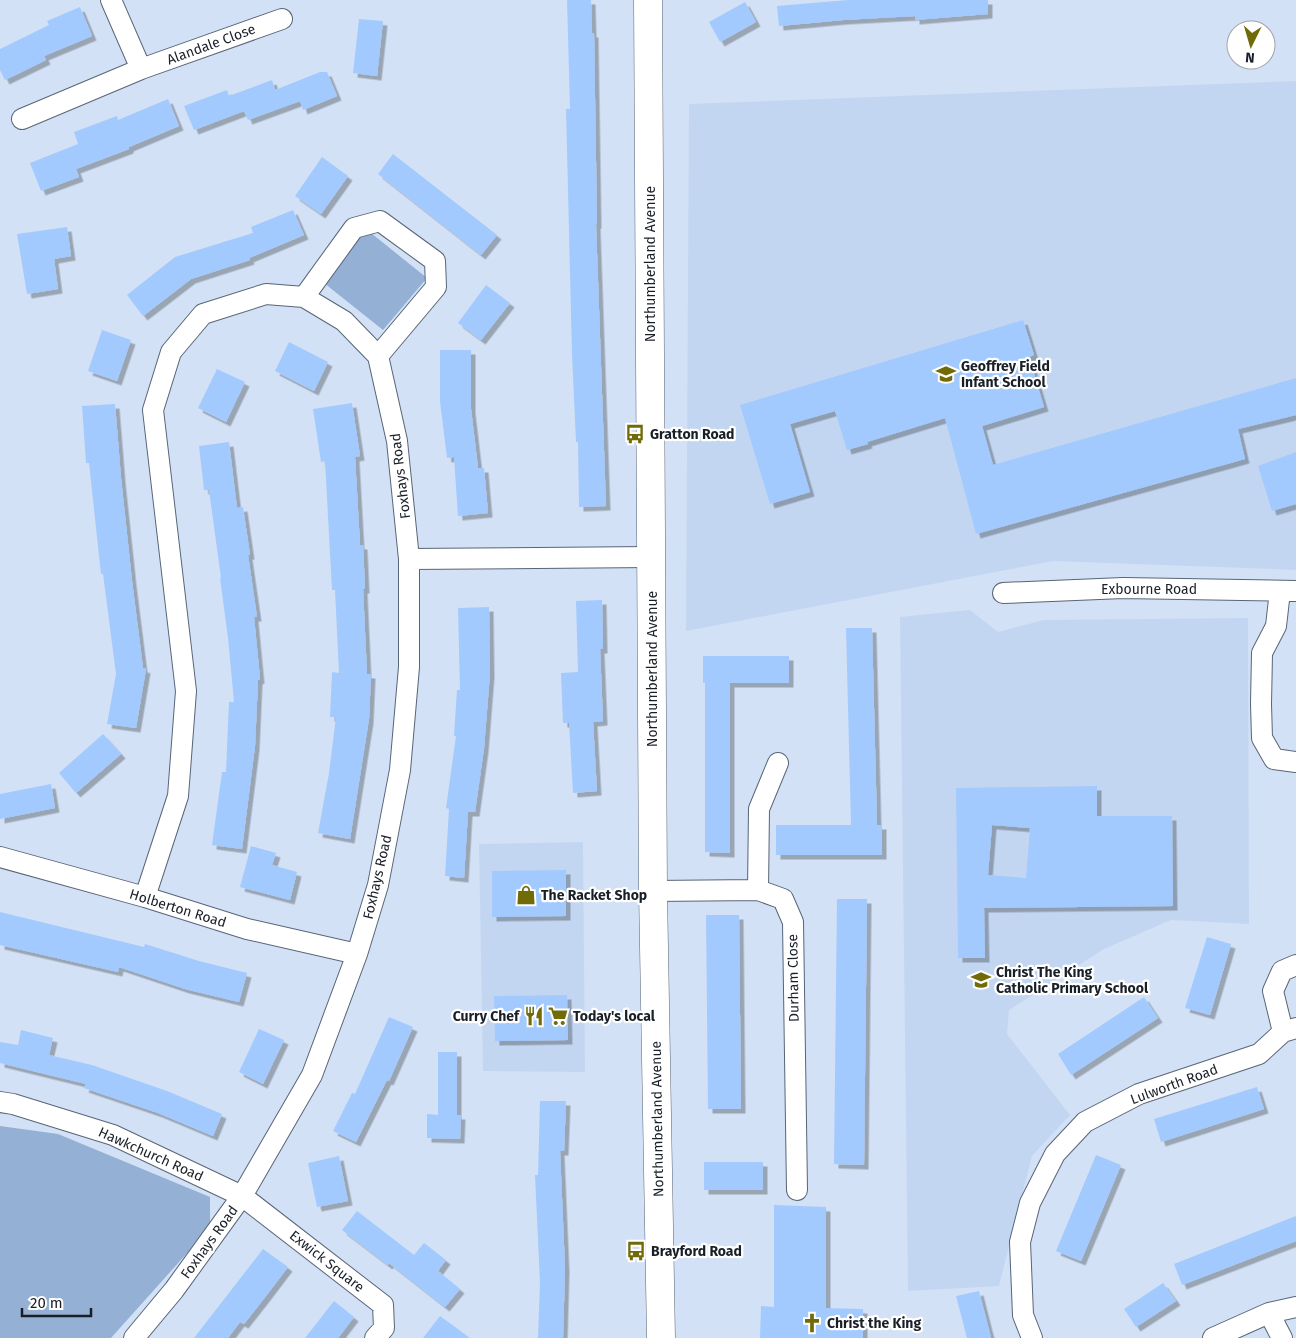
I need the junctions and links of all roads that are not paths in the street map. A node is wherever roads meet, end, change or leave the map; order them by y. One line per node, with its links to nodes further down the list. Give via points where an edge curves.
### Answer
1 (111, 0): 4 (street)
2 (648, 0): 8 (street, Northumberland Avenue)
3 (282, 19): 4 (street, Alandale Close)
4 (141, 69): 5 (street, Alandale Close)
5 (22, 119)
6 (304, 296): 7 (street, via 344,321); 7 (street, via 354,228 380,221 435,261 436,287); 17 (street, via 266,294 203,314 171,352 153,410 186,692 178,796)
7 (378, 356): 9 (street, Foxhays Road, via 397,441)
8 (651, 557): 9 (street); 15 (street, Northumberland Avenue)
9 (409, 559): 18 (street, Foxhays Road, via 409,667 400,770 378,886)
10 (1288, 591): 11 (street, Exbourne Road, via 1122,588); 12 (street, via 1262,653 1262,738 1274,759)
11 (1003, 593)
12 (1296, 762)
13 (778, 763): 16 (street, via 759,809)
14 (0, 857): 17 (street, Holberton Road)
15 (653, 890): 16 (street, Durham Close); 28 (street, Northumberland Avenue)
16 (758, 890): 22 (street, Durham Close, via 783,899 793,922)
17 (145, 897): 18 (street, Holberton Road, via 247,929)
18 (357, 954): 23 (street, Foxhays Road, via 312,1075)
19 (1296, 965): 20 (street, Lulworth Road, via 1282,971 1272,992)
20 (1290, 1030): 29 (street, Lulworth Road, via 1259,1054 1139,1094 1085,1122 1055,1154 1030,1203 1020,1242 1023,1315)
21 (0, 1102): 23 (street, Hawkchurch Road, via 113,1135)
22 (797, 1190)
23 (242, 1196): 26 (street, Foxhays Road, via 174,1290); 27 (street, Exwick Square, via 383,1305 384,1328)
24 (1296, 1307): 25 (street)
25 (1269, 1313): 30 (street); 31 (street)
26 (134, 1338)
27 (376, 1338)
28 (660, 1338)
29 (1032, 1338)
30 (1213, 1338)
31 (1282, 1338)

